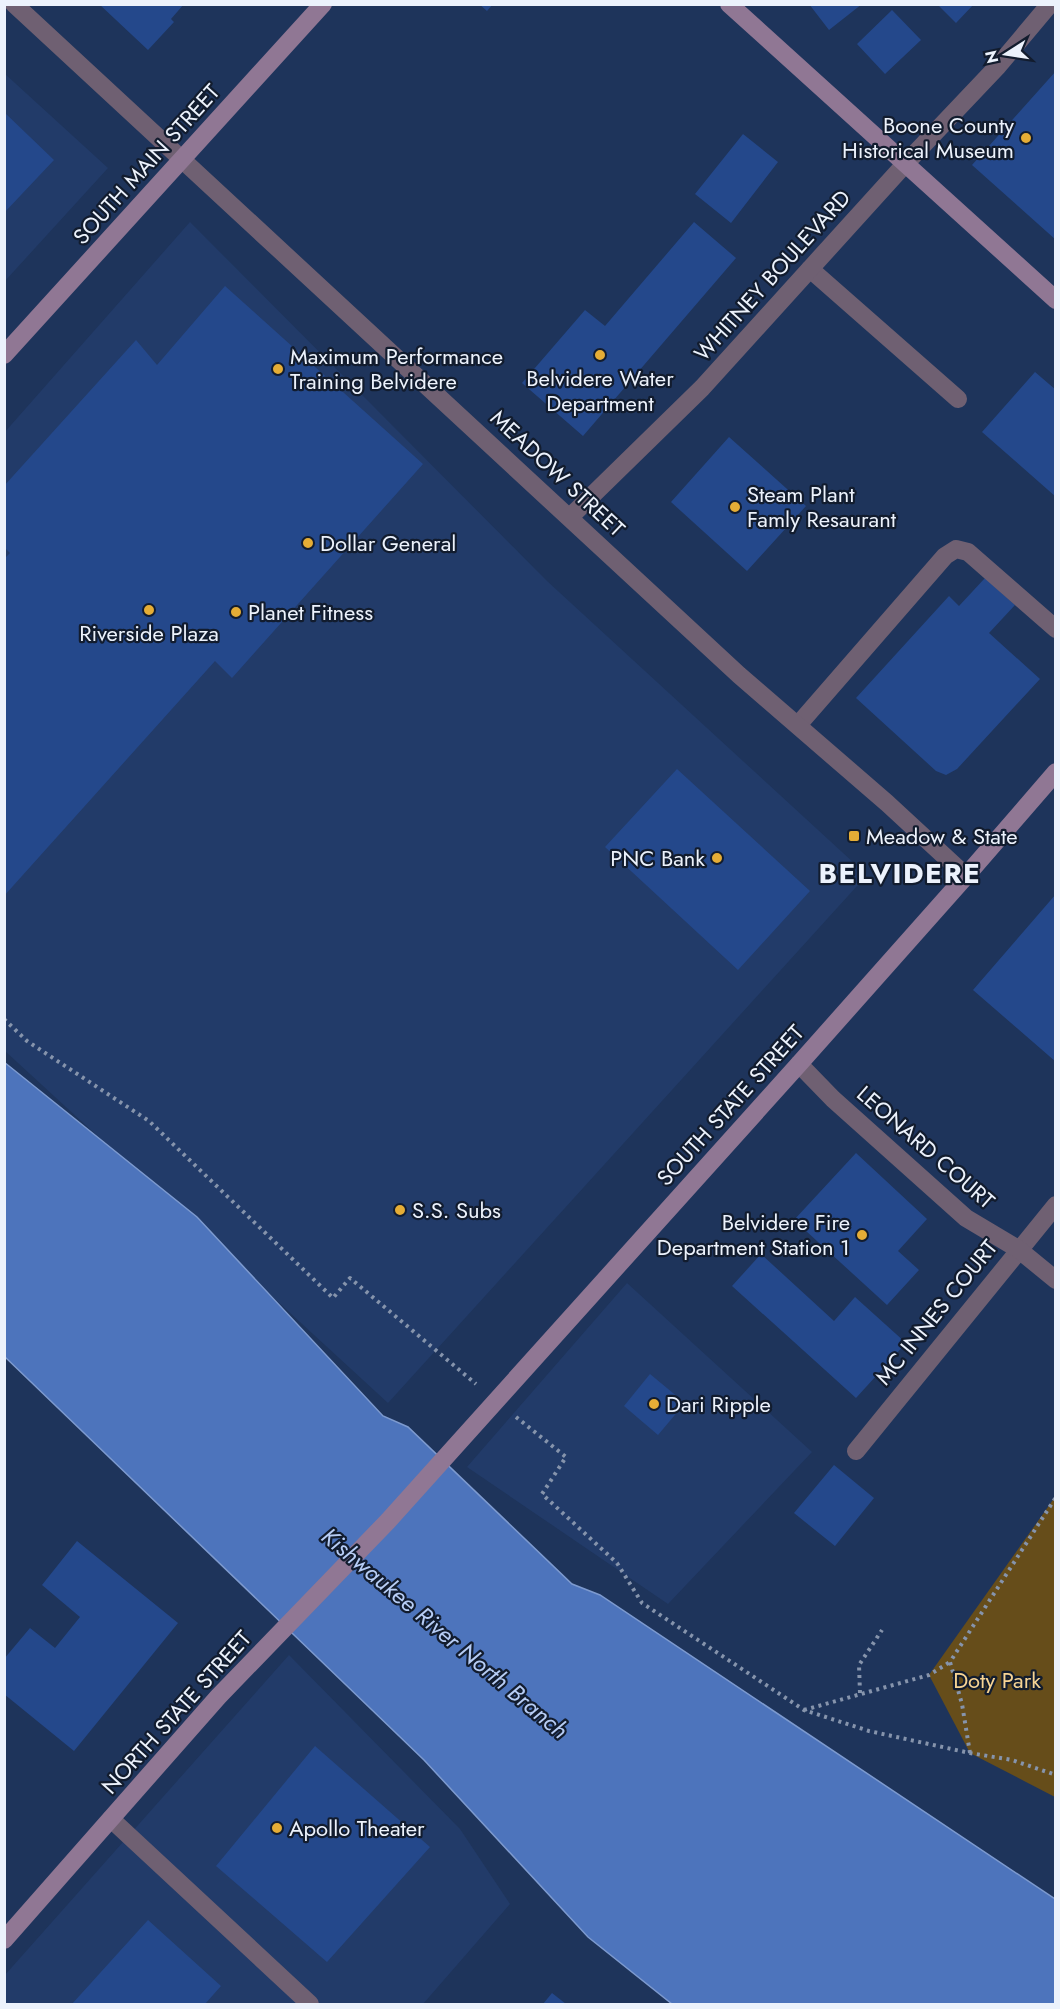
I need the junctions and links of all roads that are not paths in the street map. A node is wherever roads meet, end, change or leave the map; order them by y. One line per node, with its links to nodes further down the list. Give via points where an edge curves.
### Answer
1 (14, 4): 5 (street, MEADOW STREET)
2 (323, 4): 5 (main road, SOUTH MAIN STREET)
3 (729, 4): 6 (main road)
4 (1050, 4): 6 (street, WHITNEY BOULEVARD)
5 (183, 160): 9 (main road, SOUTH MAIN STREET); 11 (street, MEADOW STREET)
6 (906, 164): 7 (street, WHITNEY BOULEVARD); 8 (main road)
7 (810, 268): 10 (street); 11 (street, WHITNEY BOULEVARD, via 702,388)
8 (1056, 300)
9 (4, 355)
10 (958, 399)
11 (570, 517): 13 (street, MEADOW STREET)
12 (1056, 629): 13 (street, via 968,552 956,549 945,556)
13 (798, 725): 15 (street, MEADOW STREET)
14 (1056, 772): 15 (main road, SOUTH STATE STREET)
15 (966, 876): 16 (main road, SOUTH STATE STREET)
16 (799, 1064): 18 (street, LEONARD COURT, via 966,1218); 21 (main road, SOUTH STATE STREET)
17 (1056, 1205): 18 (street, MC INNES COURT)
18 (1018, 1249): 19 (street, LEONARD COURT); 20 (street, MC INNES COURT)
19 (1056, 1280)
20 (855, 1451)
21 (388, 1521): 22 (main road, NORTH STATE STREET, via 218,1697)
22 (111, 1819): 23 (main road, NORTH STATE STREET); 24 (street)
23 (4, 1940)
24 (310, 2004)

